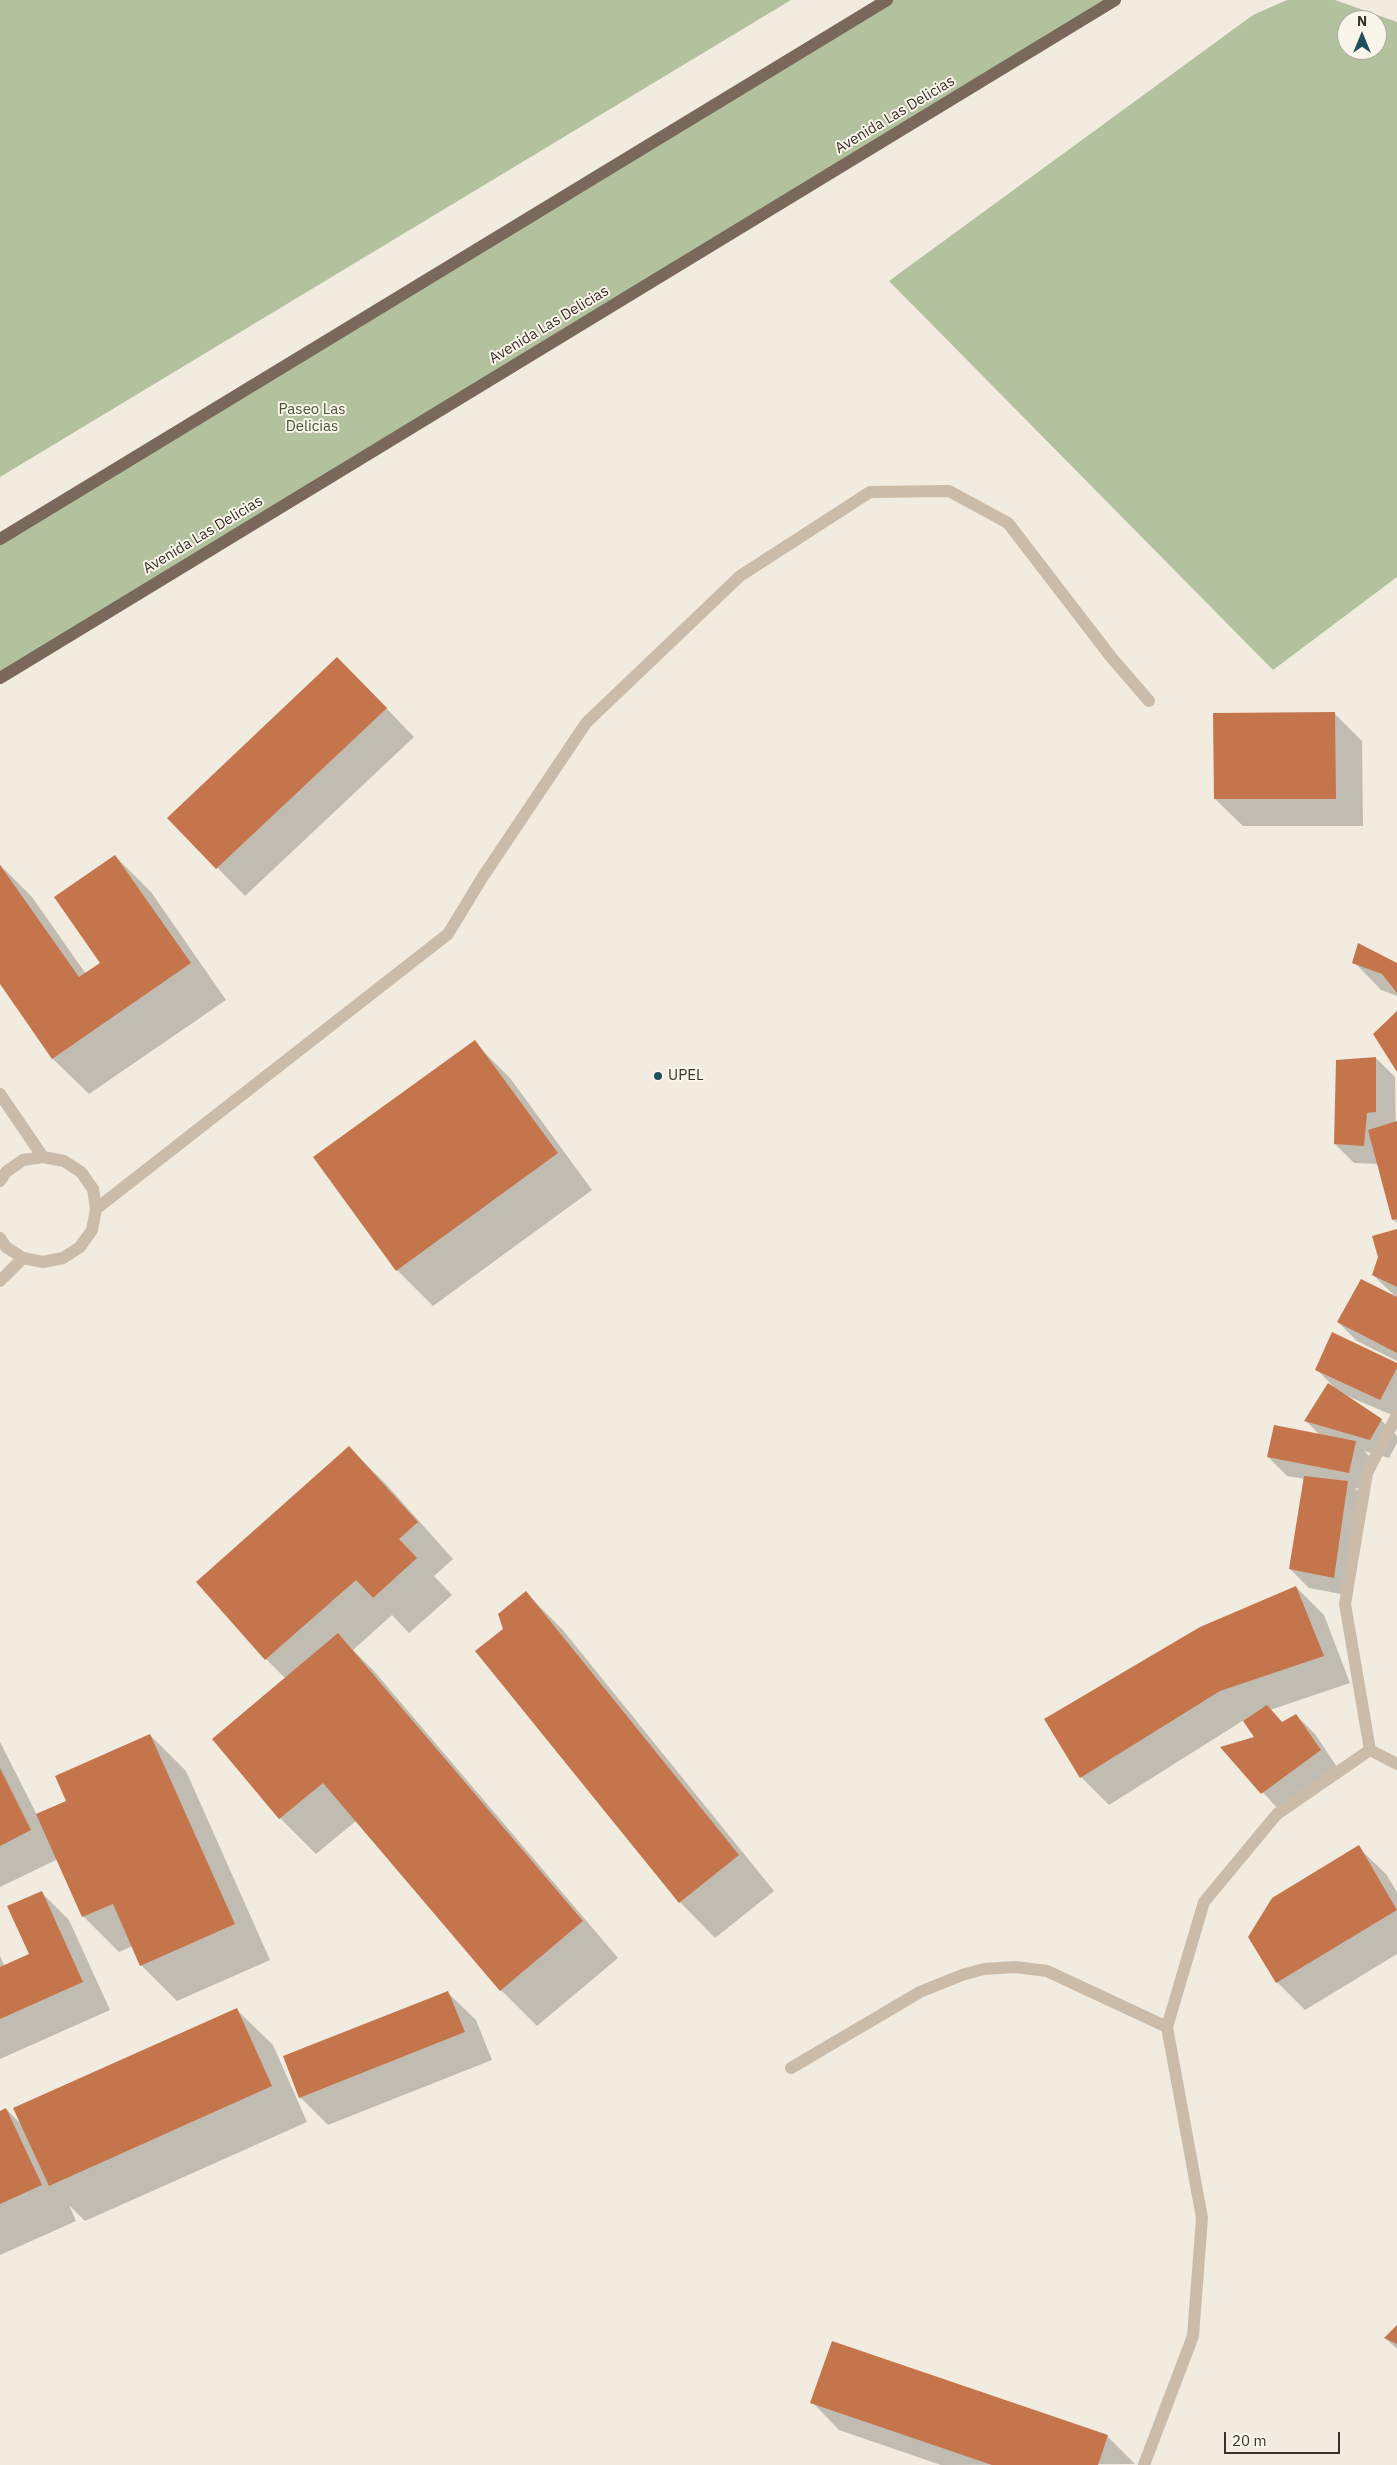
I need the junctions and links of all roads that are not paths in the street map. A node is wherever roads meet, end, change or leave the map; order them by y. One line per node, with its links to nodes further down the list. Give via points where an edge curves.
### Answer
1 (887, 0): 3 (main road)
2 (1115, 0): 4 (main road, Avenida Las Delicias)
3 (0, 539)
4 (0, 678)
5 (1149, 701): 9 (street, via 1008,523 949,491 870,492 740,576 586,723 448,934)
6 (0, 1094): 7 (street)
7 (44, 1157): 8 (street, via 23,1160 6,1172); 9 (street, via 64,1161 81,1172 92,1190)
8 (0, 1181)
9 (96, 1209): 11 (street, via 92,1230 80,1247 63,1258 43,1262)
10 (0, 1238): 11 (street, via 6,1247)
11 (23, 1258): 12 (street)
12 (0, 1281)
13 (1397, 1416): 14 (street, via 1367,1473 1345,1604)
14 (1370, 1750): 15 (street); 16 (street, via 1277,1814 1204,1902)
15 (1397, 1764)
16 (1167, 2027): 17 (street, via 1047,1971 1016,1967 984,1969 962,1974 920,1992); 18 (street, via 1202,2218 1193,2336)
17 (791, 2068)
18 (1144, 2465)

